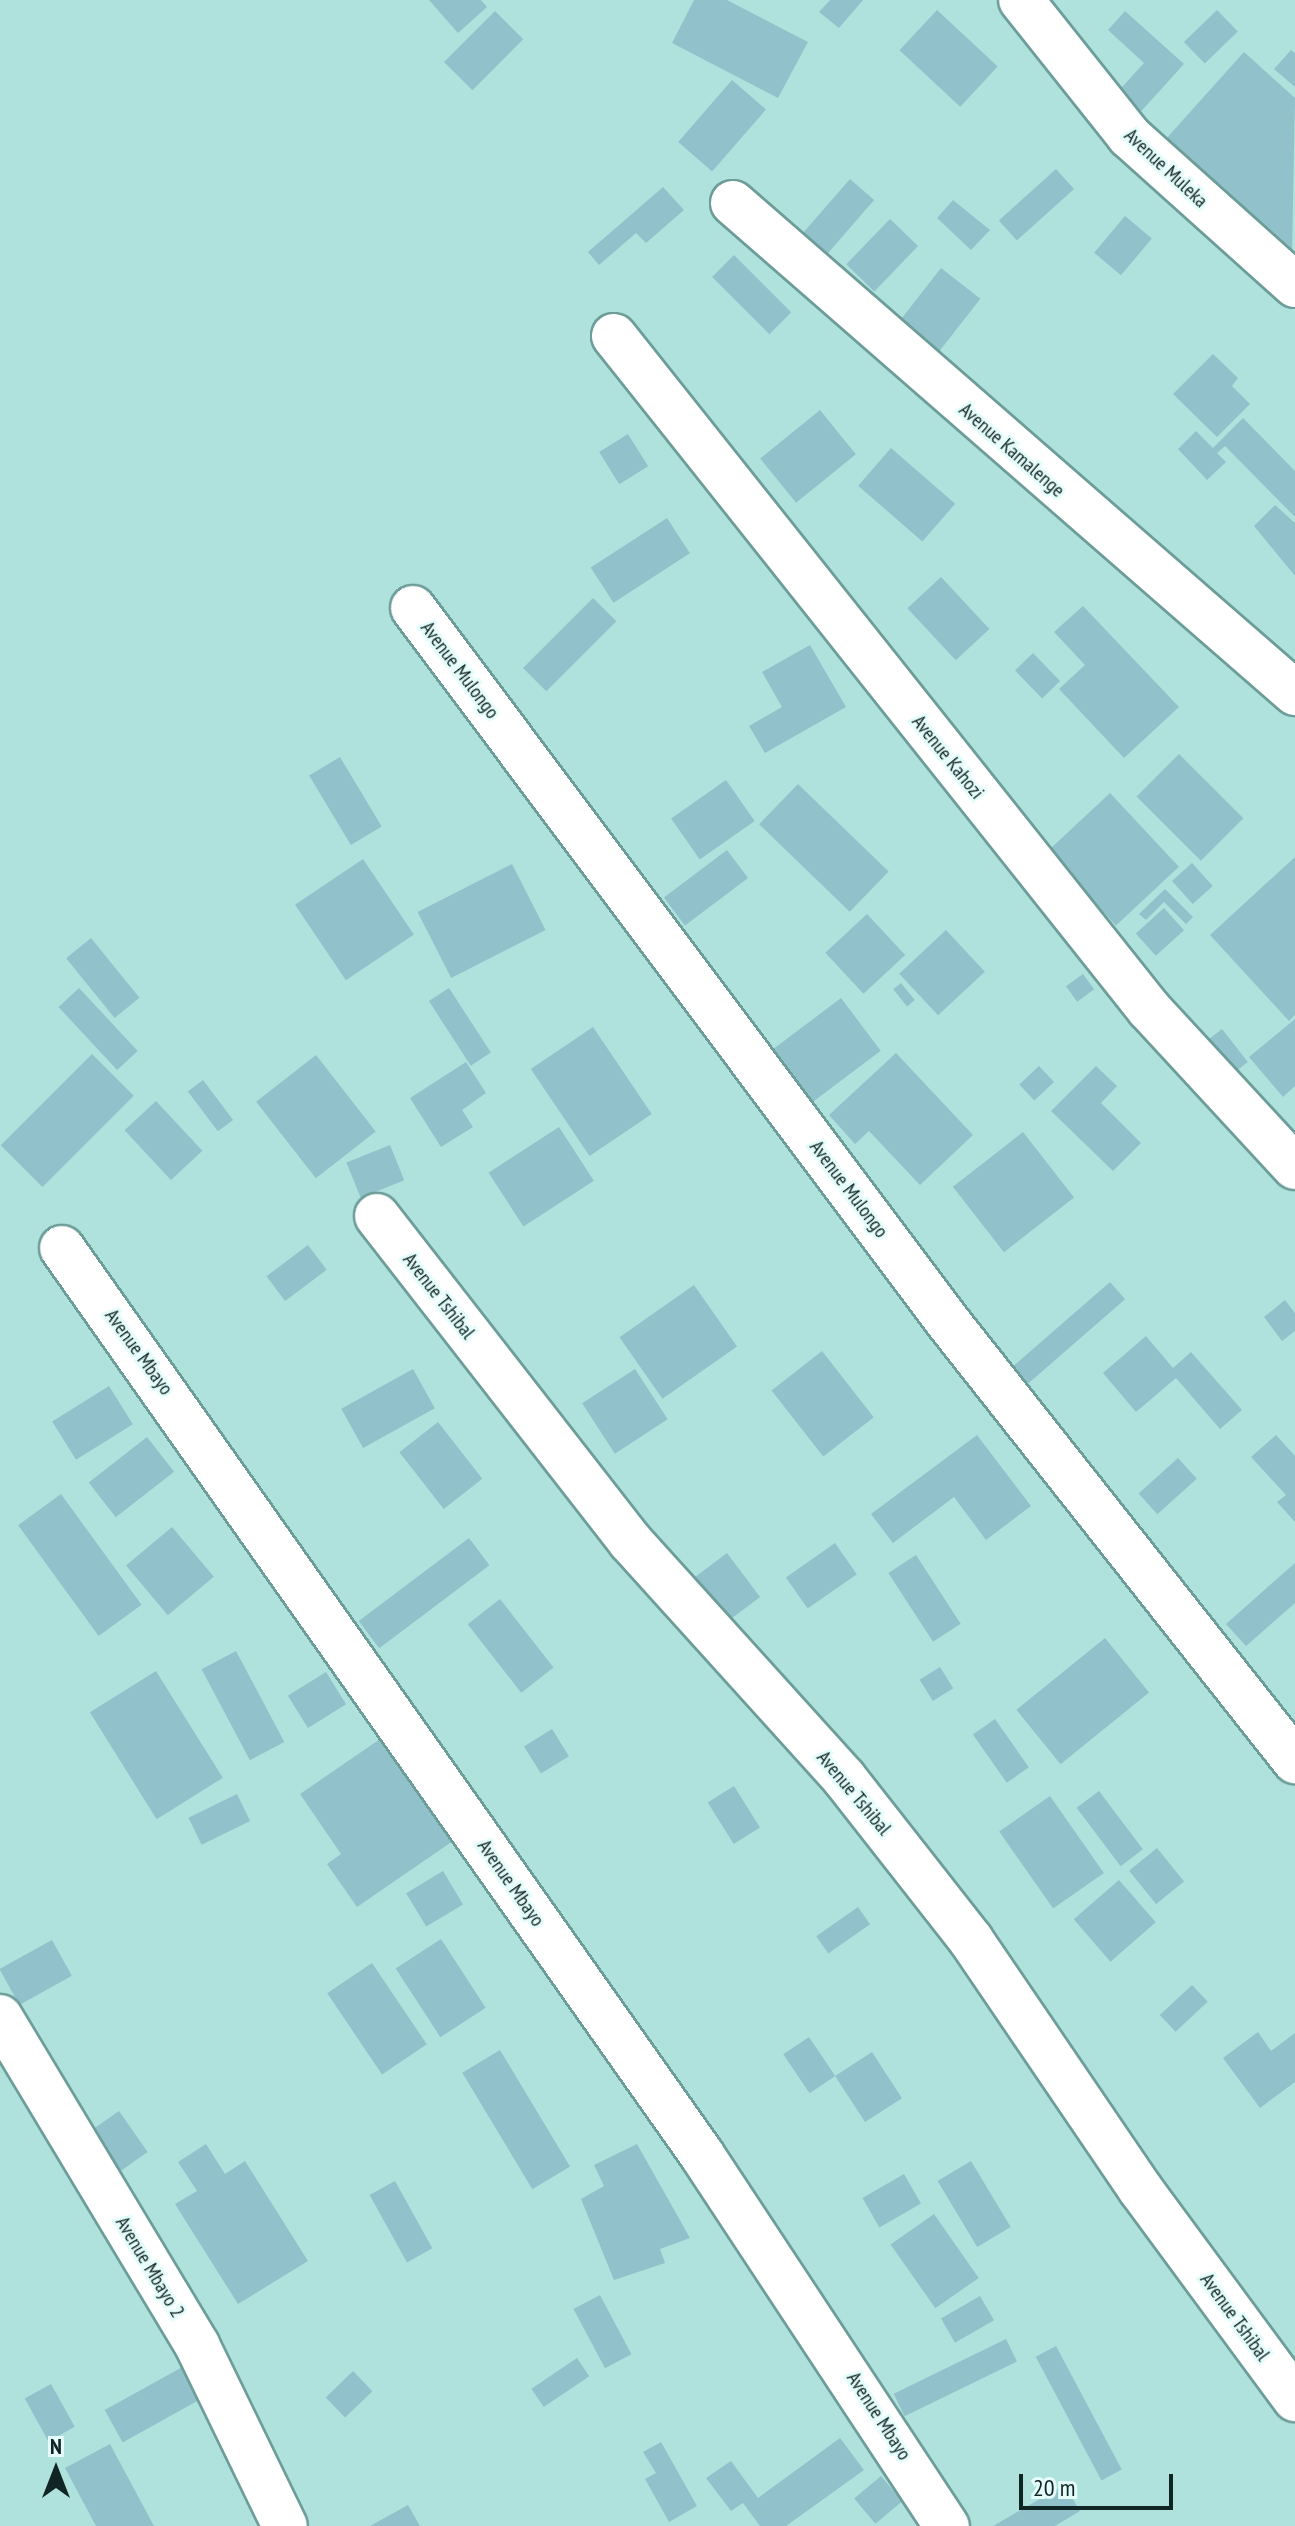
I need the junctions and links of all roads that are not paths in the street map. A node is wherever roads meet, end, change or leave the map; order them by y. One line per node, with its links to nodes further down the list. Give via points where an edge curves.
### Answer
1 (1021, 0): 3 (street, Avenue Muleka, via 1129,136)
2 (733, 203): 6 (street, Avenue Kamalenge)
3 (1295, 285)
4 (614, 336): 7 (street, Avenue Kahozi, via 1149,1009)
5 (413, 608): 10 (street, Avenue Mulongo, via 948,1322)
6 (1295, 693)
7 (1295, 1167)
8 (377, 1216): 12 (street, Avenue Tshibal, via 630,1541 844,1778 971,1940 1141,2190)
9 (62, 1248): 14 (street, Avenue Mbayo, via 702,2155)
10 (1295, 1761)
11 (0, 2017): 13 (street, Avenue Mbayo 2, via 197,2345)
12 (1295, 2399)
13 (285, 2526)
14 (947, 2526)

